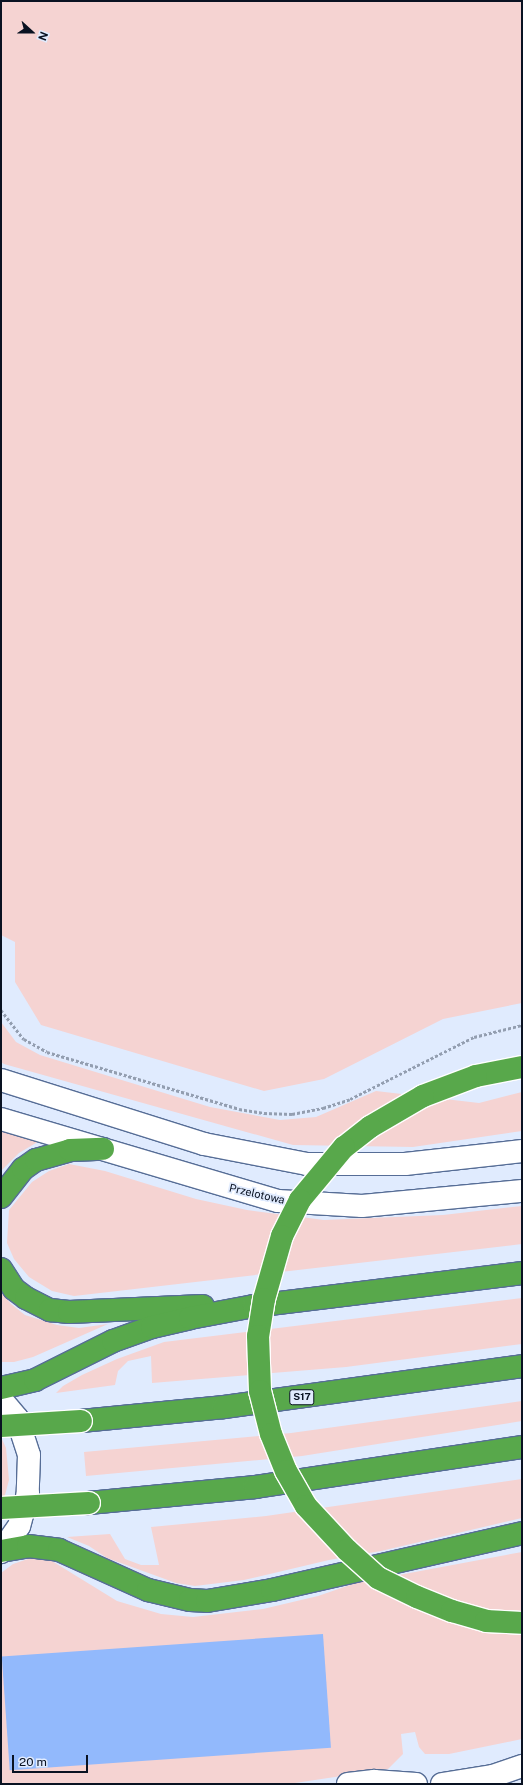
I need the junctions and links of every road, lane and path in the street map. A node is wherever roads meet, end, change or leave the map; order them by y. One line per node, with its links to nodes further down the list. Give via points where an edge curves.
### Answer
1 (1, 1010): 2 (path, via 24,1039 47,1052 239,1109 264,1114 292,1114 336,1104 474,1037)
2 (522, 1025)
3 (522, 1067): 21 (highway, bridge, via 476,1076 423,1096 370,1127 344,1147 300,1200 282,1236 264,1299 258,1336 260,1391 271,1434 286,1471 306,1506 378,1578 452,1611 486,1621)
4 (1, 1080): 7 (street, via 204,1144 307,1164 405,1164)
5 (1, 1119): 6 (street, Przelotowa)
6 (103, 1150): 8 (street, Przelotowa, via 278,1201 362,1206); 9 (highway, via 70,1150 36,1160 23,1169)
7 (522, 1151)
8 (522, 1191)
9 (1, 1197)
10 (1, 1269): 12 (highway, via 14,1289 50,1310 69,1312 165,1306)
11 (522, 1273): 12 (highway)
12 (254, 1306): 14 (highway, via 152,1327 86,1353 35,1380)
13 (522, 1366): 16 (highway, S17, bridge, via 224,1407)
14 (1, 1388)
15 (1, 1399): 20 (street, via 17,1418 29,1454 28,1493 19,1526)
16 (1, 1426)
17 (522, 1447): 18 (highway, bridge, via 255,1487 89,1503)
18 (1, 1508)
19 (522, 1533): 20 (highway, via 272,1590 207,1601 190,1600 148,1590 59,1550 28,1546)
20 (1, 1551)
21 (522, 1623)
22 (522, 1766): 25 (street, via 492,1776)
23 (348, 1784): 24 (street, via 374,1781)
24 (416, 1784)
25 (442, 1784)

